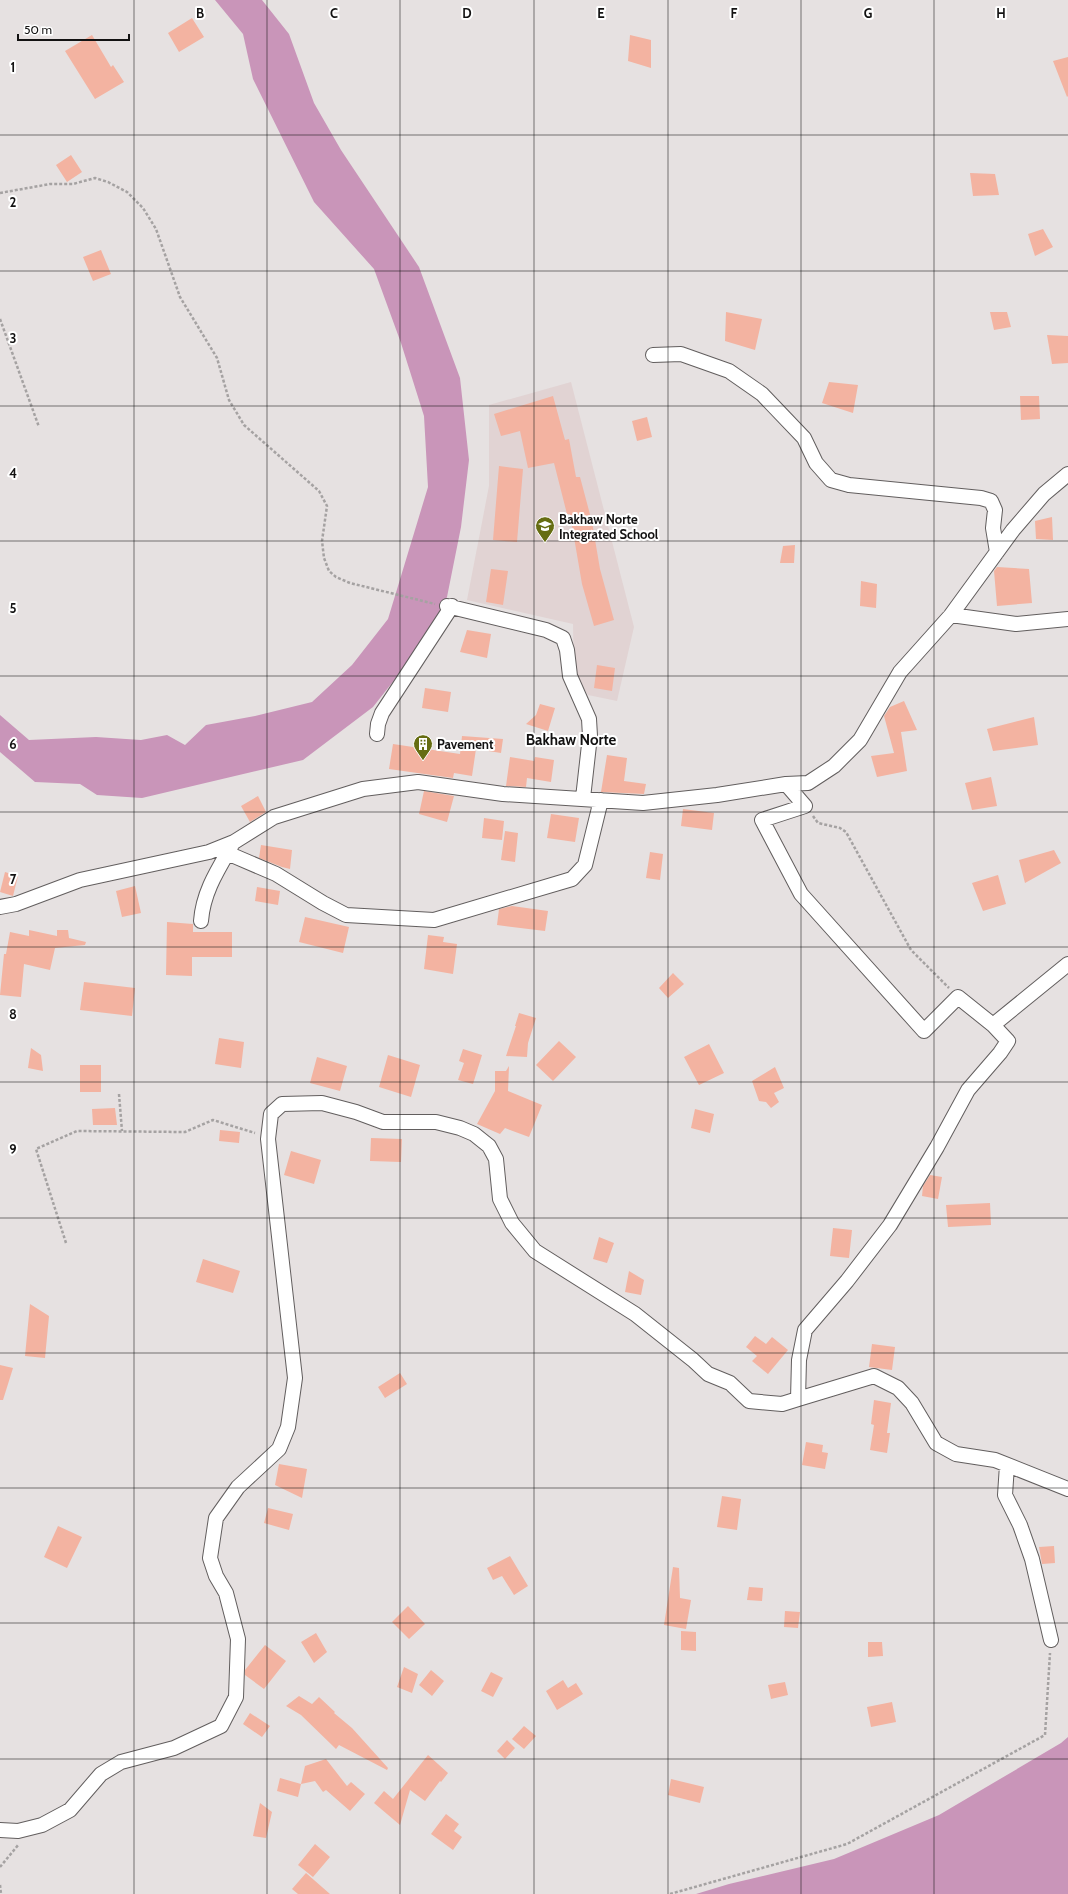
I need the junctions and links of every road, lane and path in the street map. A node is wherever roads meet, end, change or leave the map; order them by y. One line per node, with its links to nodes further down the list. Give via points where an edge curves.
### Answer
1 (0, 194): 7 (path, via 50,184 73,184 95,178 127,192 143,208 156,228 180,296 217,358 229,400 244,425 319,491 327,506 322,541 329,571 350,583)
2 (0, 319): 4 (path)
3 (653, 355): 6 (street, via 681,354 729,371 762,394 804,438 816,464 831,480 849,485 991,501 995,510 993,528)
4 (39, 428)
5 (1068, 474): 6 (street, via 1044,494)
6 (997, 552): 8 (street)
7 (445, 605): 10 (street, via 382,713); 12 (street, via 546,630 563,638 570,676 589,719 590,736)
8 (951, 615): 9 (street, via 1016,624); 11 (street, via 900,672 860,740 834,766 808,783)
9 (1068, 619)
10 (377, 734)
11 (786, 784): 13 (street, via 643,803); 14 (street)
12 (583, 798): 13 (street); 15 (street, via 503,794 418,782 363,789 274,817)
13 (601, 800): 15 (street, via 585,865 572,879 434,920 346,915)
14 (805, 806): 19 (path, via 818,823 846,832 911,950); 19 (street, via 762,820 801,894 924,1031)
15 (231, 848): 16 (street, via 80,880 16,904); 17 (street, via 207,890)
16 (0, 906)
17 (201, 921)
18 (1068, 964): 20 (street)
19 (958, 997): 20 (street)
20 (993, 1025): 25 (street, via 1008,1040 1000,1053 968,1090 890,1225 805,1330 799,1360)
21 (119, 1094): 22 (path)
22 (122, 1131): 23 (path, via 185,1132 213,1120 247,1129); 24 (path, via 77,1130 36,1149)
23 (268, 1139): 25 (street, via 271,1114 282,1104 322,1103 383,1122 436,1122 474,1134 489,1146 496,1159 500,1199 512,1223 535,1251 635,1314 708,1374 730,1383 749,1401 782,1404); 29 (street, via 295,1378 288,1427 279,1449 238,1487 216,1518 210,1558 216,1576 226,1593 238,1639 236,1697 221,1726 174,1748 122,1762 101,1774 70,1810)
24 (66, 1243)
25 (798, 1399): 26 (street, via 874,1376 898,1388 912,1404 936,1443 956,1454 995,1460)
26 (1007, 1465): 27 (street); 28 (street, via 1005,1495 1032,1559)
27 (1068, 1489)
28 (1051, 1640): 34 (path, via 1045,1735 847,1844)
29 (32, 1828): 30 (street, via 18,1831); 31 (path)
30 (0, 1830)
31 (0, 1867)
32 (0, 1885): 33 (path)
33 (1, 1894)
34 (670, 1894)

